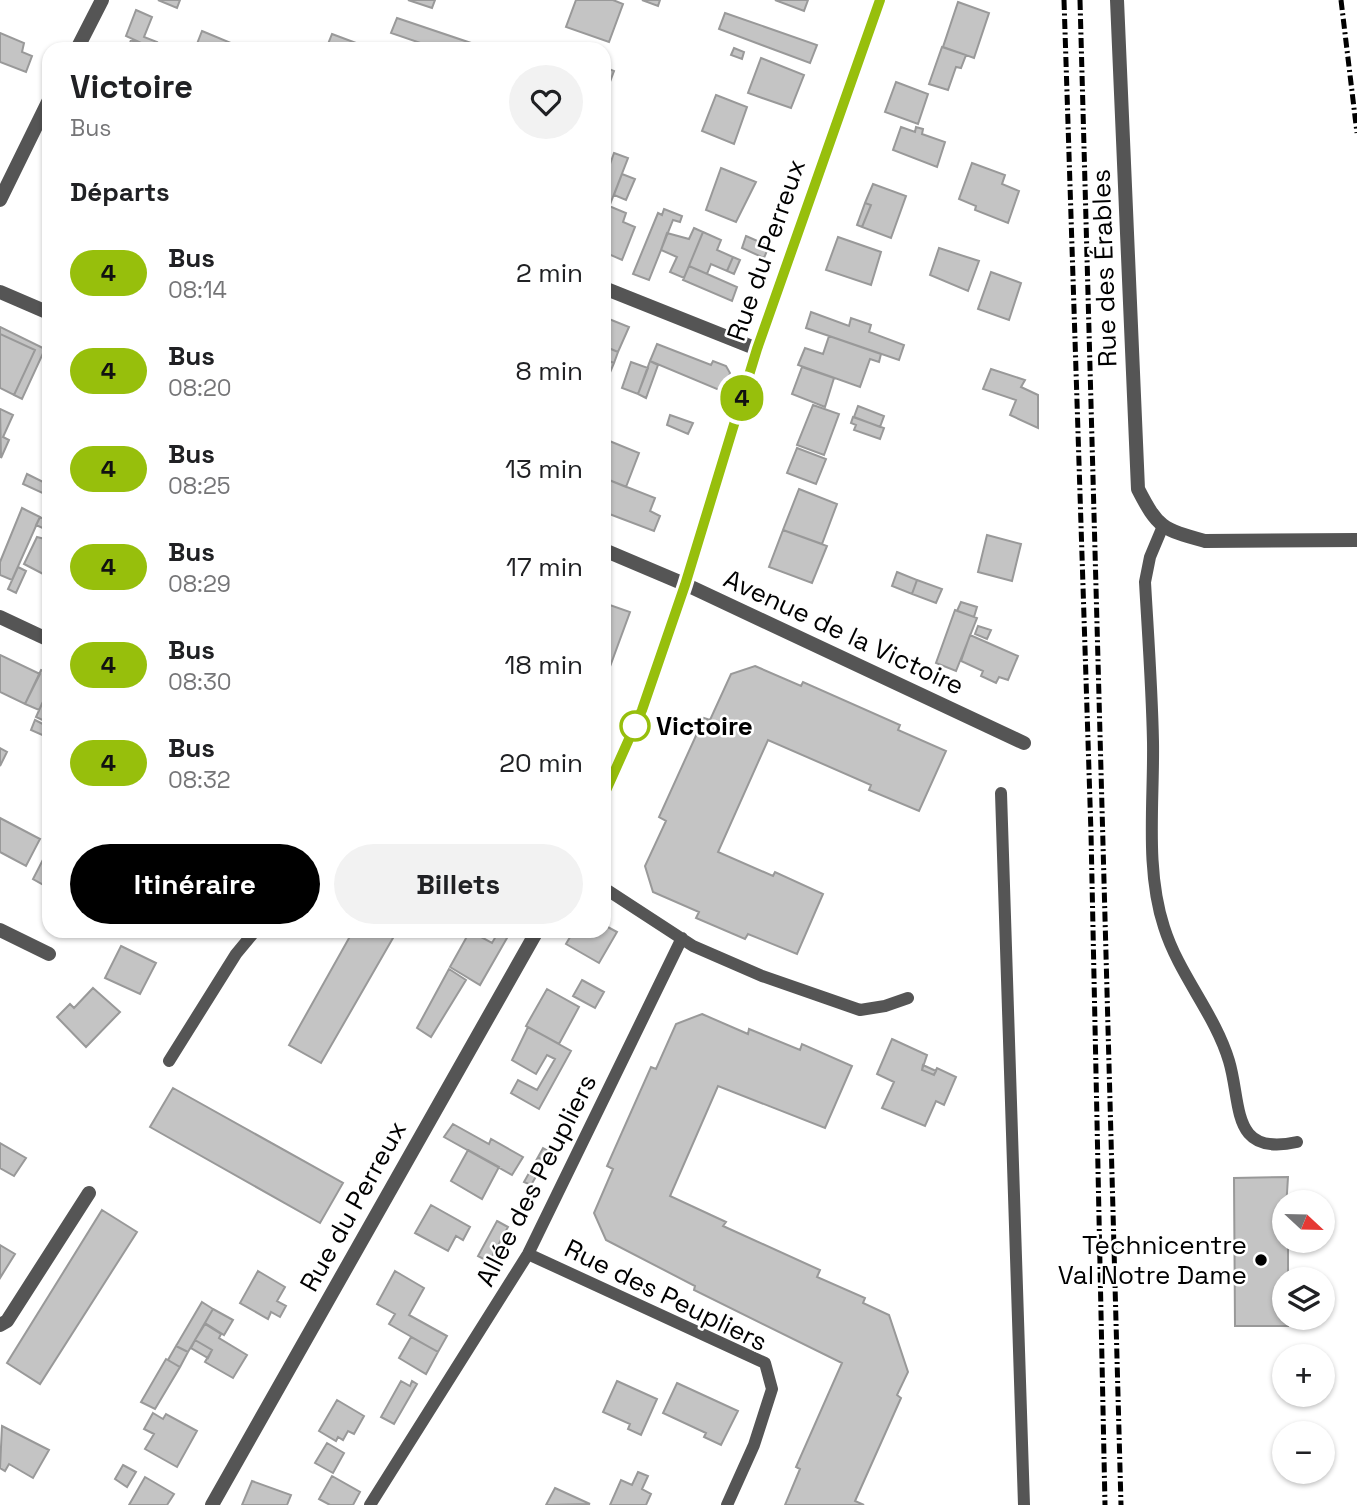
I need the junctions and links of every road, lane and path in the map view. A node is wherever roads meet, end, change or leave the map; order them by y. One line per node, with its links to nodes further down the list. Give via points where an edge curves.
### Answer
1 (102, 0): 4 (street)
2 (880, 0): 10 (street, Rue du Perreux)
3 (1117, 0): 11 (street, Rue des Érables, via 1138,488 1153,520)
4 (81, 42)
5 (42, 114): 6 (street)
6 (0, 200)
7 (611, 291): 10 (street)
8 (0, 292): 9 (street)
9 (42, 310)
10 (757, 349): 14 (street, Rue du Perreux)
11 (1163, 526): 12 (street, via 1205,541); 28 (lane, via 1145,582 1153,848 1164,926 1229,1062 1241,1124 1257,1141)
12 (1357, 540)
13 (611, 554): 14 (street, Avenue de la Victoire)
14 (685, 585): 17 (street, Avenue de la Victoire); 18 (street, Rue du Perreux, via 642,710)
15 (0, 617): 16 (street)
16 (42, 637)
17 (1024, 743)
18 (611, 779)
19 (1001, 793): 35 (lane)
20 (611, 892): 24 (lane)
21 (0, 930): 25 (street)
22 (249, 938): 27 (lane)
23 (533, 938): 32 (street, Rue du Perreux)
24 (682, 938): 26 (lane, via 762,976 860,1010); 30 (lane, Allée des Peupliers)
25 (49, 954)
26 (908, 998)
27 (169, 1061)
28 (1297, 1142)
29 (89, 1193): 31 (street, via 7,1321)
30 (528, 1254): 33 (lane, Allée des Peupliers); 34 (lane, Rue des Peupliers, via 765,1363 772,1389)
31 (0, 1325)
32 (212, 1505)
33 (370, 1505)
34 (727, 1505)
35 (1024, 1505)

